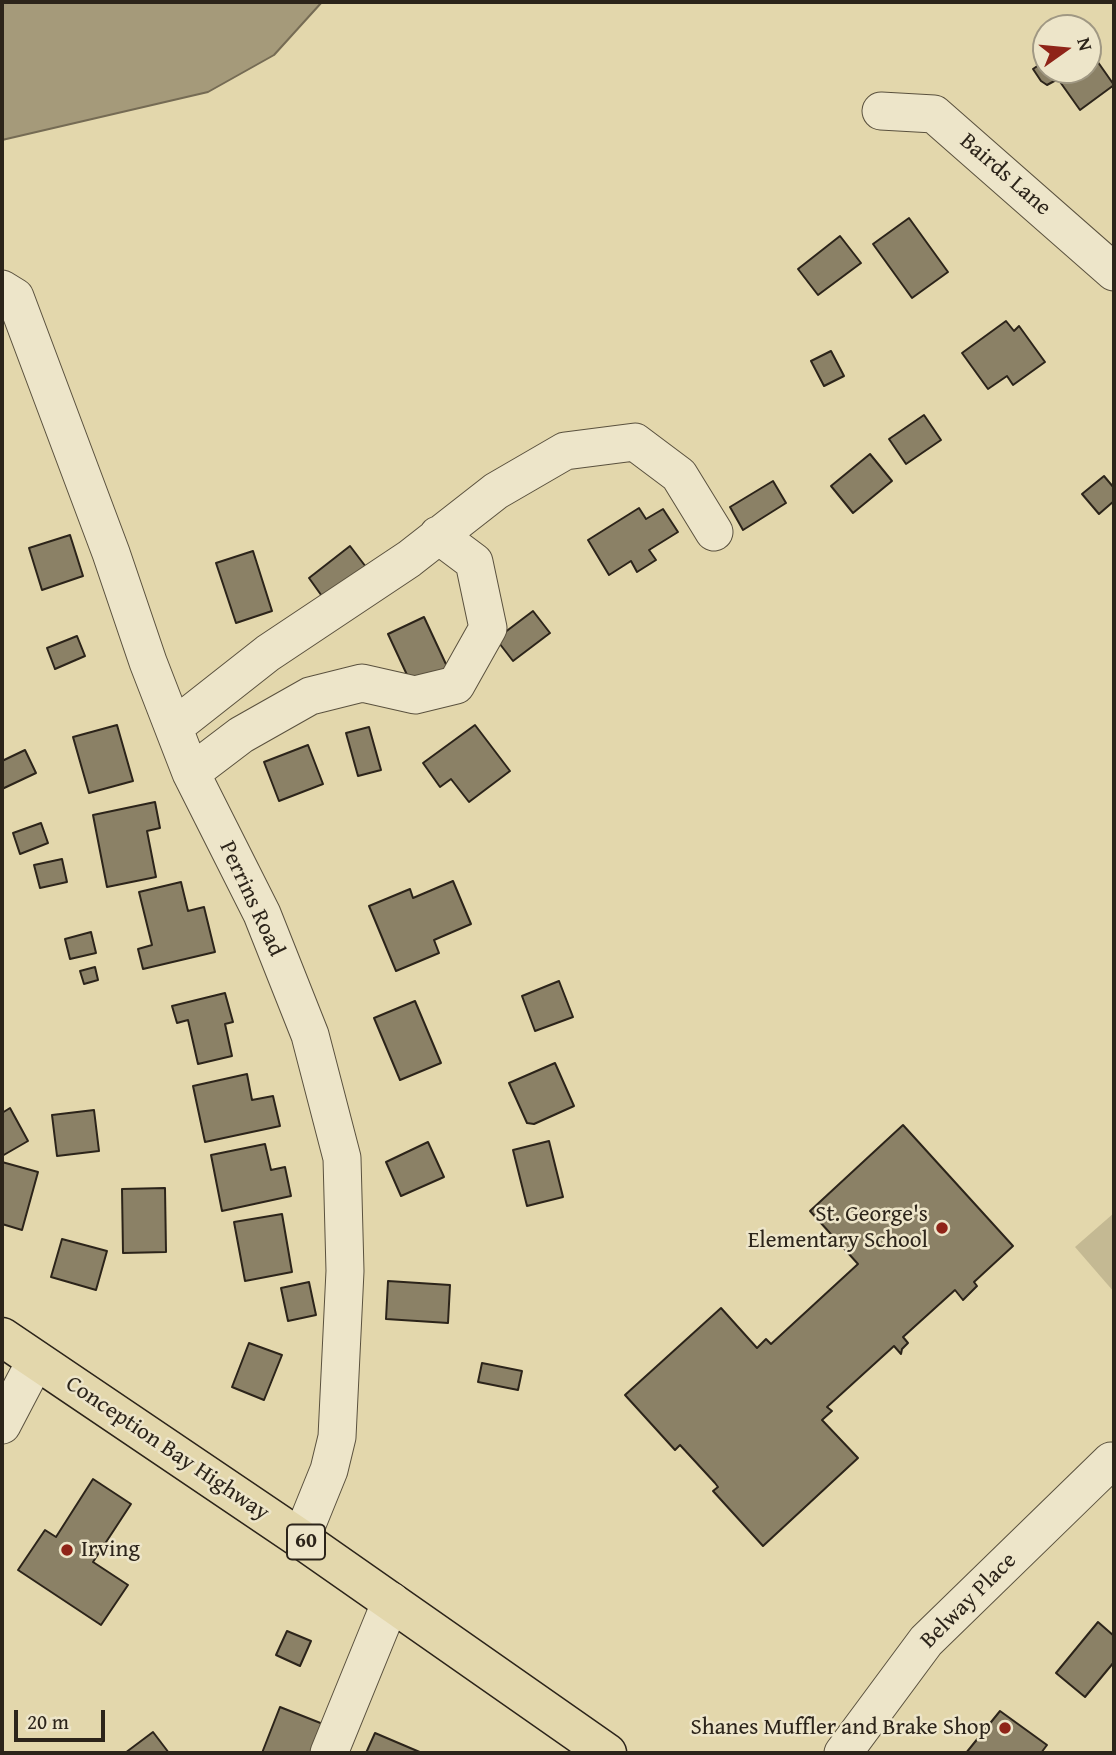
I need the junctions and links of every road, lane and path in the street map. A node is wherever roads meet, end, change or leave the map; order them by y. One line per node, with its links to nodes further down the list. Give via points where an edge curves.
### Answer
1 (881, 111): 2 (street, Bairds Lane, via 934,114)
2 (1114, 272)
3 (2, 289): 6 (street, Perrins Road, via 15,297)
4 (714, 532): 5 (street, via 679,475 635,442 565,451 496,491)
5 (438, 535): 6 (street, via 268,653); 7 (street, via 474,562 488,628 456,685 415,695 362,683 310,695 241,735)
6 (174, 727): 7 (street, Perrins Road)
7 (191, 773): 12 (street, Perrins Road, via 262,914 310,1035 342,1158 345,1271 337,1437)
8 (2, 1337): 9 (main road, Conception Bay Highway / 60)
9 (36, 1360): 10 (street); 12 (main road, Conception Bay Highway / 60)
10 (2, 1425)
11 (1111, 1461): 16 (street, Belway Place, via 926,1641)
12 (301, 1539): 13 (main road, Conception Bay Highway / 60)
13 (391, 1601): 14 (street); 15 (main road, Conception Bay Highway / 60)
14 (329, 1753)
15 (607, 1753)
16 (843, 1753)

